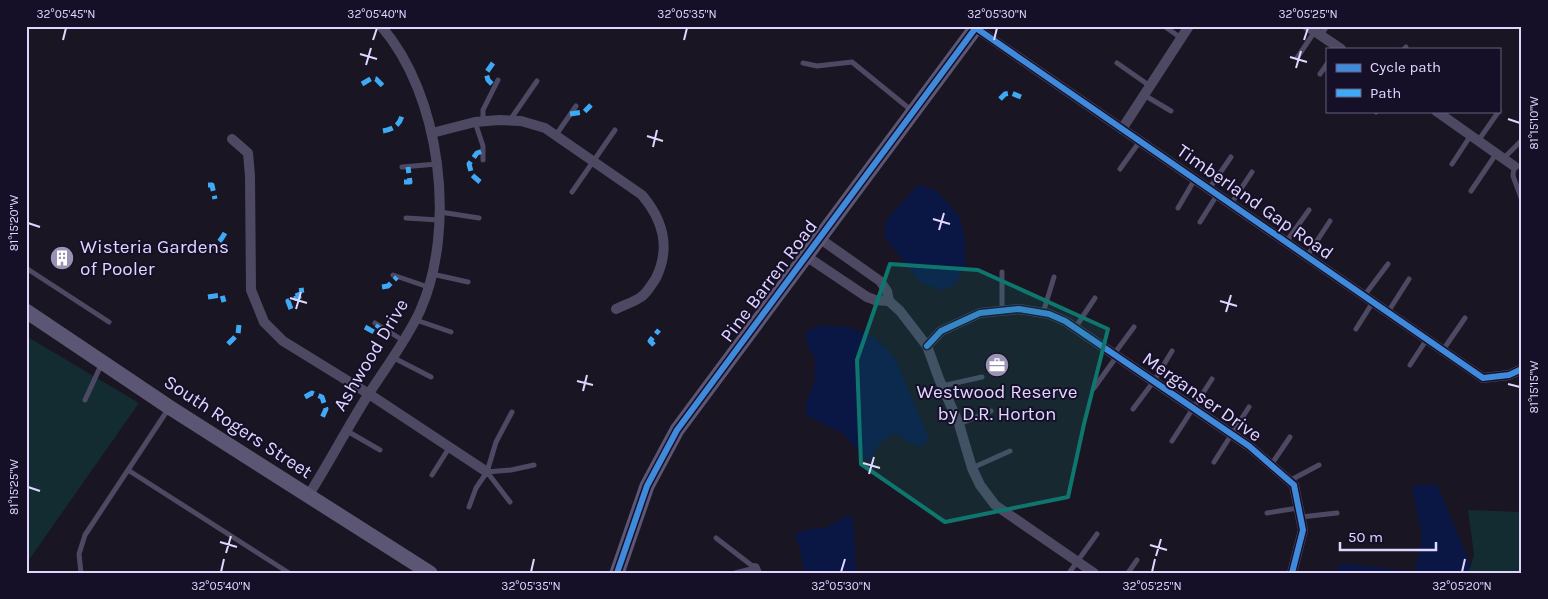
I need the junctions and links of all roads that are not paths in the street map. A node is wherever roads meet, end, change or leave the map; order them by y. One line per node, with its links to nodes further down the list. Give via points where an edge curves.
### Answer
1 (381, 26): 26 (street, Ashwood Drive, via 392,39 410,73)
2 (1164, 26): 7 (lane)
3 (1189, 26): 7 (street)
4 (1327, 26): 6 (lane)
5 (976, 27): 19 (main road, Pine Barren Road); 24 (street, Timberland Gap Road)
6 (1314, 31): 8 (street); 9 (lane)
7 (1181, 38): 16 (street)
8 (1339, 48)
9 (1297, 58)
10 (803, 63): 19 (lane, via 817,66 852,62)
11 (1117, 63): 16 (lane)
12 (1326, 65): 13 (lane)
13 (1320, 74)
14 (498, 80): 23 (lane)
15 (537, 81): 22 (lane)
16 (1147, 91): 18 (lane); 24 (street)
17 (576, 106): 27 (lane)
18 (1171, 111)
19 (913, 112): 55 (main road, Pine Barren Road)
20 (1437, 112): 28 (street)
21 (1498, 112): 28 (lane)
22 (510, 120): 23 (street); 27 (street, via 545,128)
23 (479, 121): 26 (street); 34 (lane)
24 (1122, 129): 31 (street, Timberland Gap Road)
25 (615, 130): 35 (lane)
26 (432, 133): 36 (street, Ashwood Drive)
27 (556, 135): 35 (street)
28 (1475, 138): 33 (street); 37 (lane)
29 (232, 139): 100 (street, via 248,153 251,290 264,322 283,341)
30 (1522, 140): 33 (lane)
31 (1140, 141): 40 (lane); 42 (street, Timberland Gap Road)
32 (1232, 157): 45 (lane)
33 (1500, 157): 38 (street); 43 (lane)
34 (483, 160)
35 (593, 160): 44 (lane); 71 (street, via 642,195 653,207 664,238 660,269 653,283 643,296)
36 (437, 164): 39 (lane); 50 (street, Ashwood Drive)
37 (1452, 164)
38 (1518, 166): 46 (lane, via 1513,176)
39 (402, 167)
40 (1120, 168)
41 (1252, 172): 47 (lane)
42 (1195, 179): 45 (street, Timberland Gap Road); 48 (lane)
43 (1471, 191)
44 (572, 192)
45 (1213, 192): 47 (street, Timberland Gap Road); 54 (lane)
46 (1522, 200)
47 (1231, 204): 56 (street, Timberland Gap Road)
48 (1178, 208)
49 (1309, 210): 56 (lane)
50 (439, 216): 51 (lane); 52 (lane); 62 (street, Ashwood Drive)
51 (406, 218)
52 (479, 218)
53 (1330, 221): 58 (lane)
54 (1200, 222)
55 (819, 238): 57 (main road, Pine Barren Road); 70 (street, via 880,282)
56 (1286, 242): 58 (street, Timberland Gap Road)
57 (806, 256): 70 (street, via 868,297); 139 (main road, Pine Barren Road, via 677,430 647,486)
58 (1307, 256): 69 (street, Timberland Gap Road)
59 (1388, 264): 69 (lane)
60 (26, 268): 78 (lane)
61 (1002, 272): 72 (lane)
62 (432, 274): 66 (lane); 67 (street, Ashwood Drive)
63 (393, 276): 67 (lane)
64 (1054, 277): 75 (lane)
65 (1409, 279): 74 (lane)
66 (468, 282)
67 (428, 287): 77 (street, Ashwood Drive)
68 (1095, 298): 81 (lane)
69 (1369, 299): 74 (street, Timberland Gap Road); 82 (lane)
70 (889, 301): 86 (street)
71 (616, 309)
72 (1002, 310): 75 (street, Merganser Drive); 86 (street, Merganser Drive, via 980,313 941,331)
73 (26, 311): 91 (main road, South Rogers Street)
74 (1388, 312): 84 (street, Timberland Gap Road)
75 (1043, 313): 81 (street, Merganser Drive)
76 (1465, 318): 87 (lane)
77 (415, 320): 83 (lane); 85 (street, Ashwood Drive)
78 (109, 322)
79 (375, 323): 85 (lane)
80 (1134, 327): 89 (lane)
81 (1075, 328): 89 (street, Merganser Drive)
82 (1356, 329)
83 (451, 332)
84 (1427, 339): 87 (street, Timberland Gap Road); 92 (lane)
85 (404, 342): 90 (street, Ashwood Drive)
86 (927, 346): 98 (street)
87 (1443, 350): 93 (street, Timberland Gap Road, via 1484,378 1509,375)
88 (1172, 351): 97 (lane)
89 (1115, 355): 97 (street, Merganser Drive); 99 (lane)
90 (394, 358): 94 (lane); 100 (street, Ashwood Drive)
91 (102, 362): 101 (lane); 102 (main road, South Rogers Street)
92 (1410, 365)
93 (1522, 369)
94 (431, 377)
95 (982, 378): 98 (lane)
96 (1212, 380): 104 (lane)
97 (1154, 381): 104 (street, Merganser Drive); 105 (lane)
98 (942, 386): 108 (street)
99 (1094, 388)
100 (368, 394): 109 (street, Ashwood Drive); 113 (street)
101 (85, 400)
102 (169, 407): 121 (lane); 125 (main road, South Rogers Street)
103 (1249, 407): 110 (lane)
104 (1193, 408): 110 (street, Merganser Drive); 112 (lane)
105 (1133, 409)
106 (991, 411): 108 (lane)
107 (512, 412): 122 (lane, via 496,442)
108 (958, 424): 120 (street)
109 (347, 431): 114 (lane); 125 (street, Ashwood Drive)
110 (1232, 434): 116 (lane); 119 (street, Merganser Drive)
111 (1290, 437): 119 (lane)
112 (1172, 441)
113 (449, 448): 122 (street); 123 (lane)
114 (380, 450)
115 (1010, 451): 120 (lane)
116 (1214, 462)
117 (534, 464): 122 (lane)
118 (1319, 465): 124 (lane)
119 (1271, 466): 124 (street, Merganser Drive)
120 (972, 468): 134 (street, via 995,505)
121 (128, 470): 136 (lane, via 84,535 79,554); 137 (lane)
122 (487, 472): 126 (lane); 127 (lane)
123 (432, 475)
124 (1289, 481): 129 (street, via 1294,485)
125 (308, 496): 138 (main road, South Rogers Street)
126 (510, 502)
127 (469, 507)
128 (1267, 513): 129 (lane)
129 (1299, 513): 130 (lane); 144 (street, via 1303,530)
130 (1338, 513)
131 (1097, 534): 134 (lane)
132 (716, 538): 135 (lane)
133 (1137, 560): 143 (lane)
134 (1076, 561): 141 (lane); 142 (street)
135 (756, 570): 140 (lane)
136 (81, 573)
137 (289, 573)
138 (430, 573)
139 (617, 573)
140 (736, 573)
141 (1069, 573)
142 (1094, 573)
143 (1128, 573)
144 (1292, 573)

